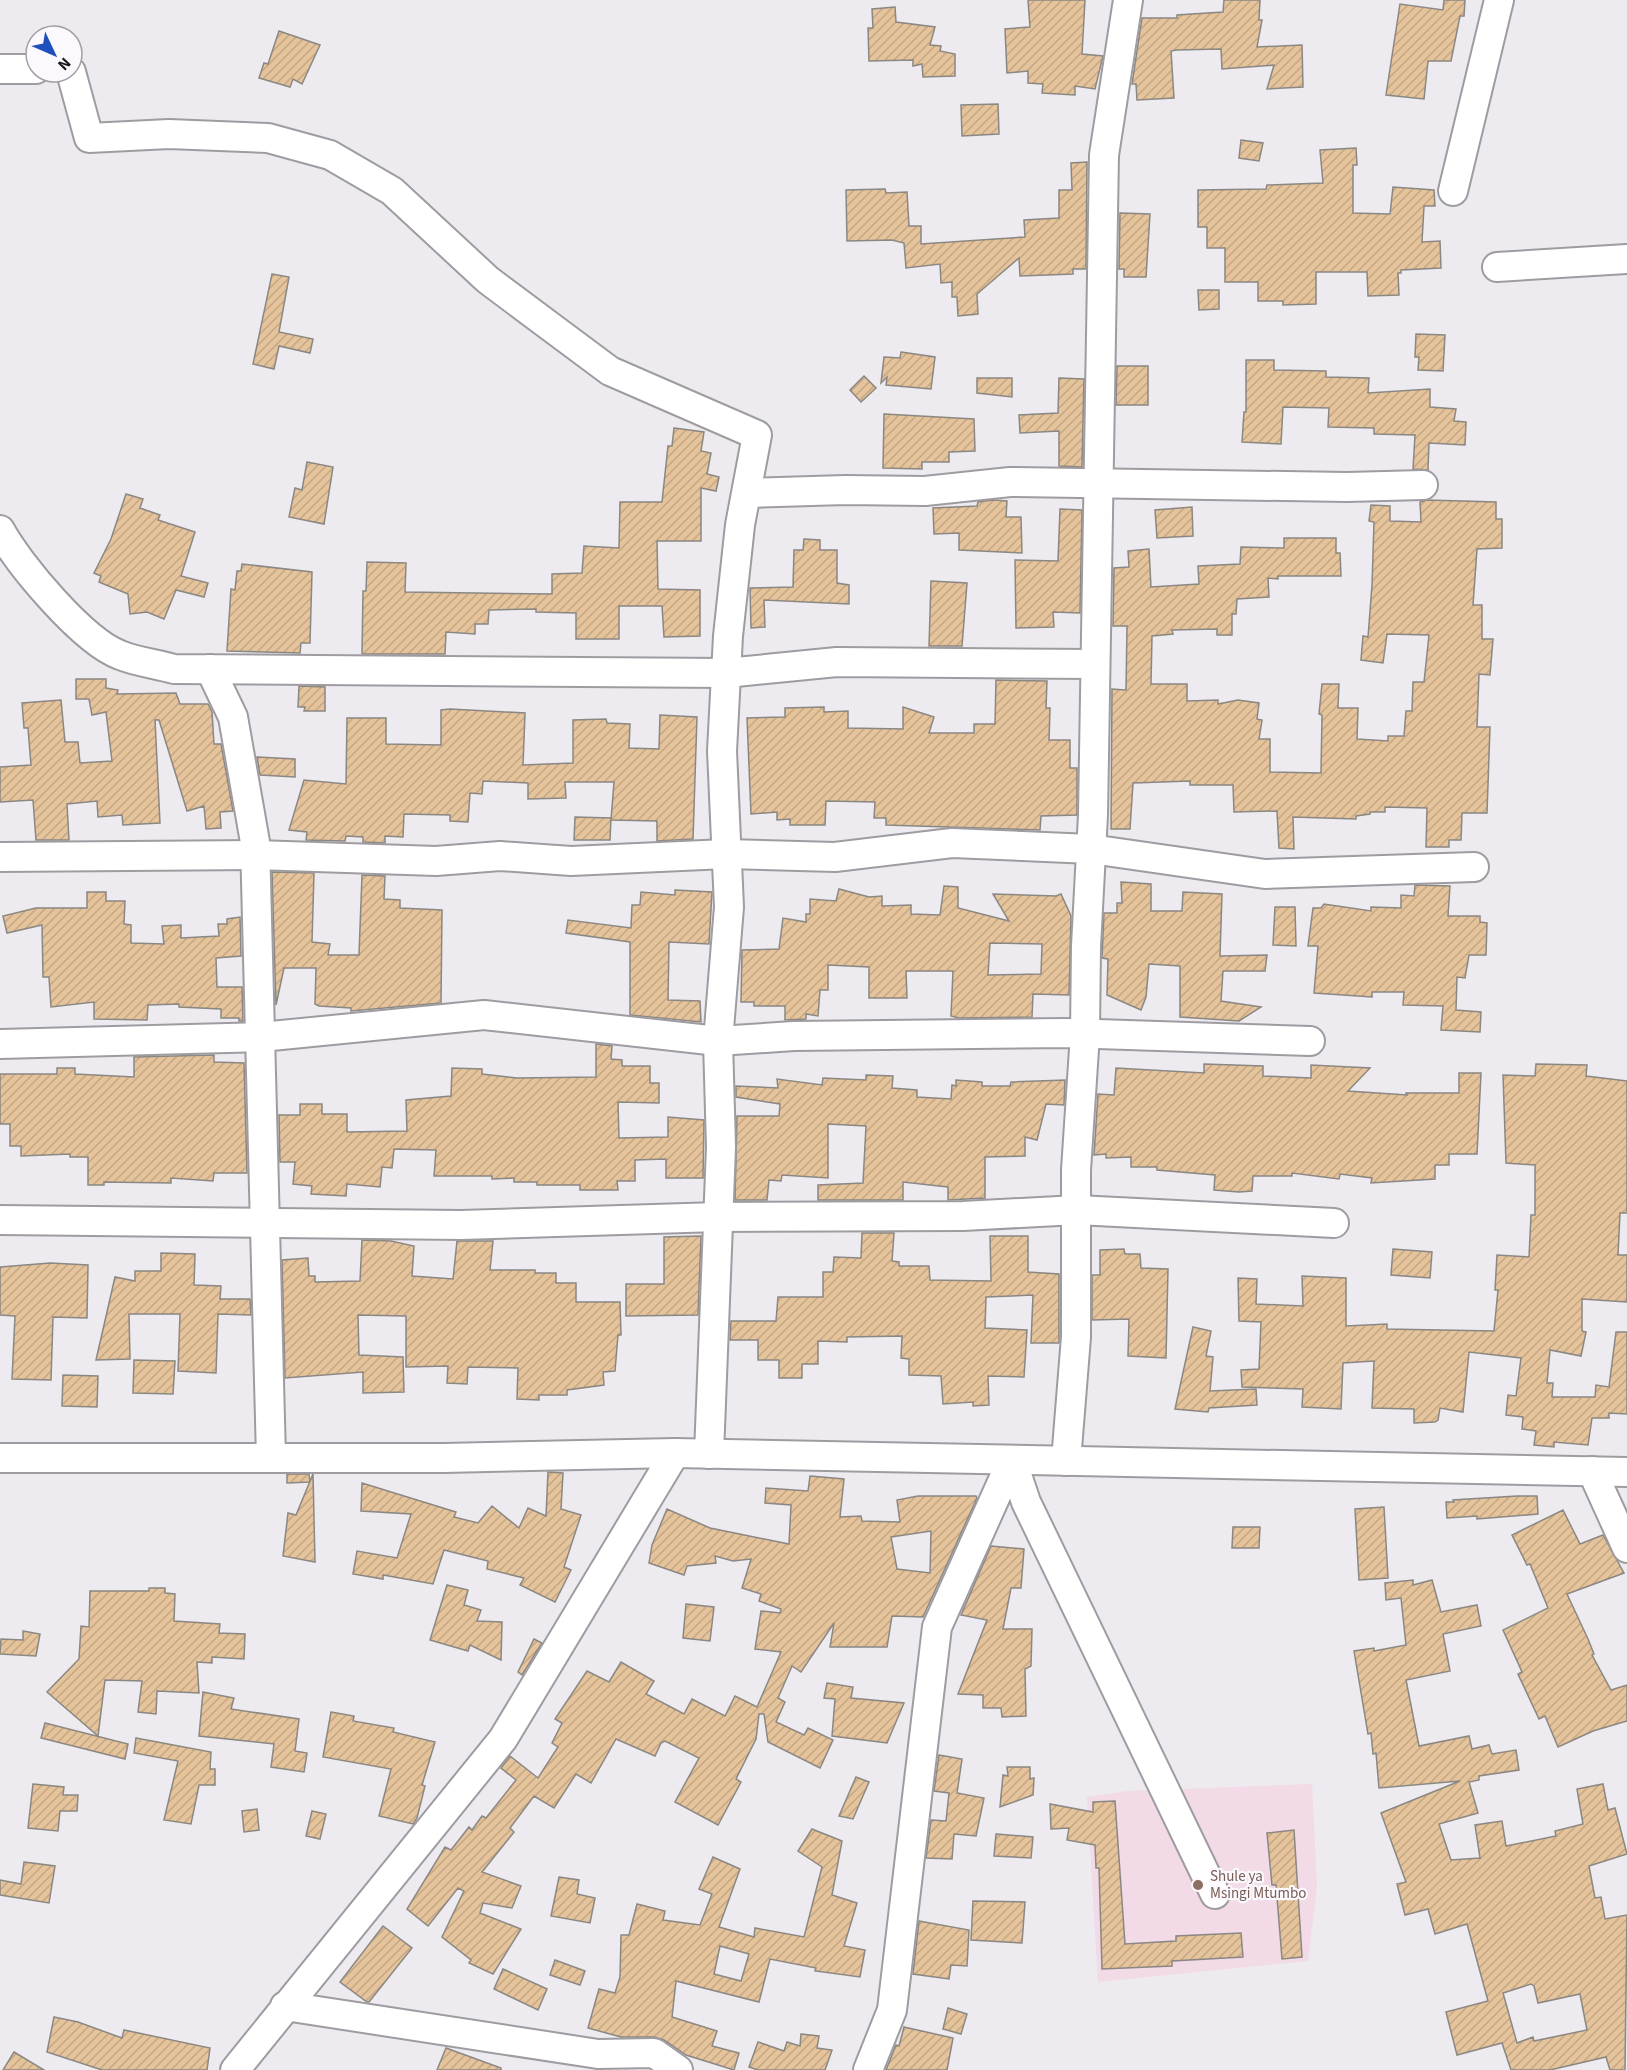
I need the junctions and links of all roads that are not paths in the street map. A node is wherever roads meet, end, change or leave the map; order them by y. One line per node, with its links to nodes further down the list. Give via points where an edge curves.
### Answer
1 (1128, 0): 9 (street, via 1104,155)
2 (1499, 0): 6 (street)
3 (0, 69): 4 (street)
4 (24, 69)
5 (74, 84): 11 (street, via 89,138 169,134 268,138 330,155 372,178 392,191 488,280 610,371 757,435)
6 (1453, 191)
7 (1627, 259): 8 (street)
8 (1497, 267)
9 (1098, 484): 10 (street); 11 (street, via 1010,482 925,491); 13 (street)
10 (1423, 485)
11 (747, 493): 15 (street)
12 (0, 530): 14 (street, via 14,555 75,625 119,655 174,669)
13 (1094, 664): 15 (street, via 837,662); 16 (street)
14 (210, 669): 15 (street); 18 (street, via 233,717)
15 (726, 673): 17 (street, via 722,751)
16 (1091, 849): 17 (street, via 952,843 835,857); 20 (street, via 1265,874); 21 (street)
17 (726, 854): 18 (street, via 571,861 500,856 436,861); 23 (street, via 729,908)
18 (255, 855): 19 (street); 22 (street)
19 (0, 857)
20 (1474, 867)
21 (1085, 1034): 23 (street, via 794,1036); 24 (street); 26 (street)
22 (261, 1037): 23 (street, via 484,1015); 25 (street); 30 (street)
23 (718, 1041): 27 (street, via 721,1147)
24 (1310, 1041)
25 (0, 1044)
26 (1077, 1210): 27 (street, via 963,1216); 29 (street); 36 (street, via 1076,1337)
27 (717, 1217): 30 (street, via 460,1225); 32 (street)
28 (0, 1220): 30 (street)
29 (1334, 1223)
30 (265, 1224): 34 (street)
31 (675, 1453): 32 (street); 34 (street); 41 (street, via 503,1739)
32 (709, 1454): 35 (street)
33 (0, 1458): 34 (street)
34 (271, 1458)
35 (1012, 1460): 36 (street); 40 (street, via 1026,1502); 44 (street, via 937,1627 892,2010)
36 (1066, 1461): 37 (street)
37 (1592, 1471): 38 (street); 39 (street)
38 (1627, 1472)
39 (1627, 1548)
40 (1215, 1894)
41 (285, 2006): 42 (street); 43 (street, via 598,2054 654,2053)
42 (235, 2070)
43 (678, 2070)
44 (868, 2070)

